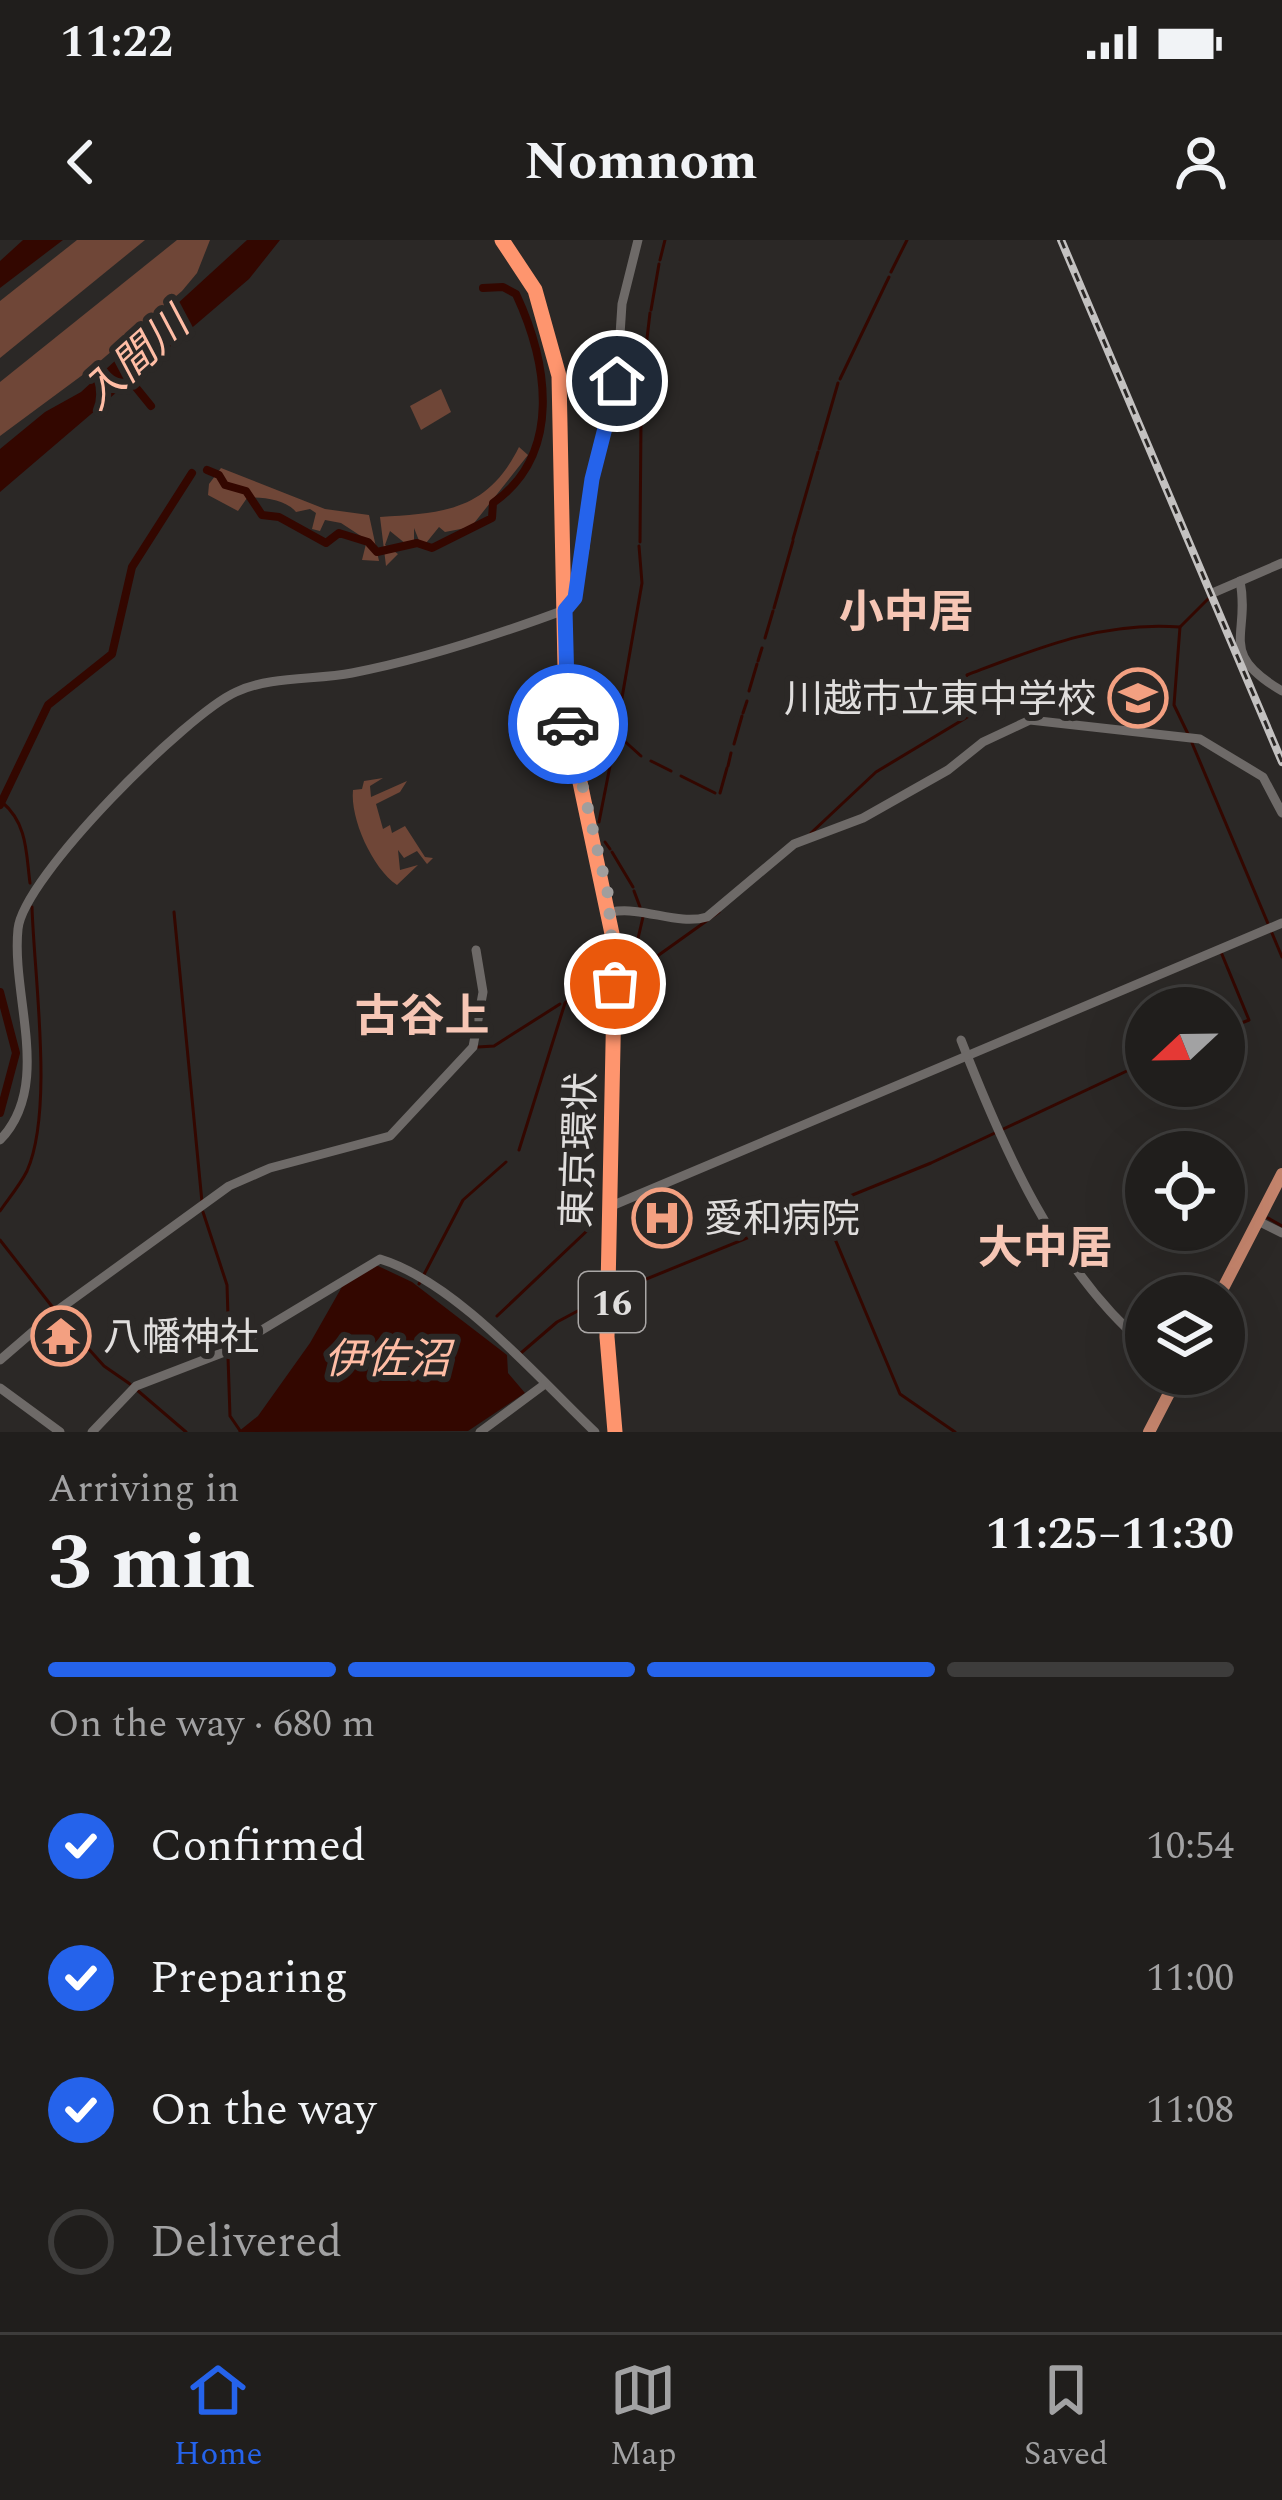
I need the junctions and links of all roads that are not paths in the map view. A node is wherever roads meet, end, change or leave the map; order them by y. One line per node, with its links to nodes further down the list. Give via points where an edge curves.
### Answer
1 (502, 240): 3 (highway, 東京環状 / 16)
2 (638, 240): 7 (street, via 585,548)
3 (516, 249): 7 (highway, 東京環状 / 16, via 548,324 565,405)
4 (1282, 563): 5 (street)
5 (1240, 581): 6 (street); 8 (street, via 1238,640 1252,672)
6 (1215, 592)
7 (567, 609): 10 (highway, 東京環状 / 16, via 568,731); 15 (street, via 355,673 237,692 117,794 54,862 21,913 26,1087)
8 (1282, 691)
9 (1281, 810): 10 (street, via 1263,777 1200,739 1030,720 865,817 794,844 707,916)
10 (615, 912): 17 (highway, 東京環状 / 16)
11 (1282, 923): 14 (street)
12 (476, 950): 22 (street, via 482,1012 473,1047 392,1135 229,1186)
13 (961, 1040): 14 (street)
14 (967, 1056): 17 (street); 21 (street, via 1018,1172 1090,1287)
15 (0, 1140)
16 (1282, 1174): 18 (main road)
17 (611, 1206): 30 (highway, 東京環状 / 16, via 607,1355)
18 (1258, 1221): 19 (street); 20 (main road)
19 (1282, 1233)
20 (1230, 1275)
21 (1125, 1324)
22 (0, 1360)
23 (545, 1384): 27 (street, via 424,1280 380,1259 227,1351 136,1386); 28 (street); 29 (street)
24 (0, 1388): 26 (street)
25 (1168, 1395): 31 (main road)
26 (60, 1432)
27 (92, 1432)
28 (481, 1432)
29 (596, 1432)
30 (618, 1432)
31 (1149, 1432)

